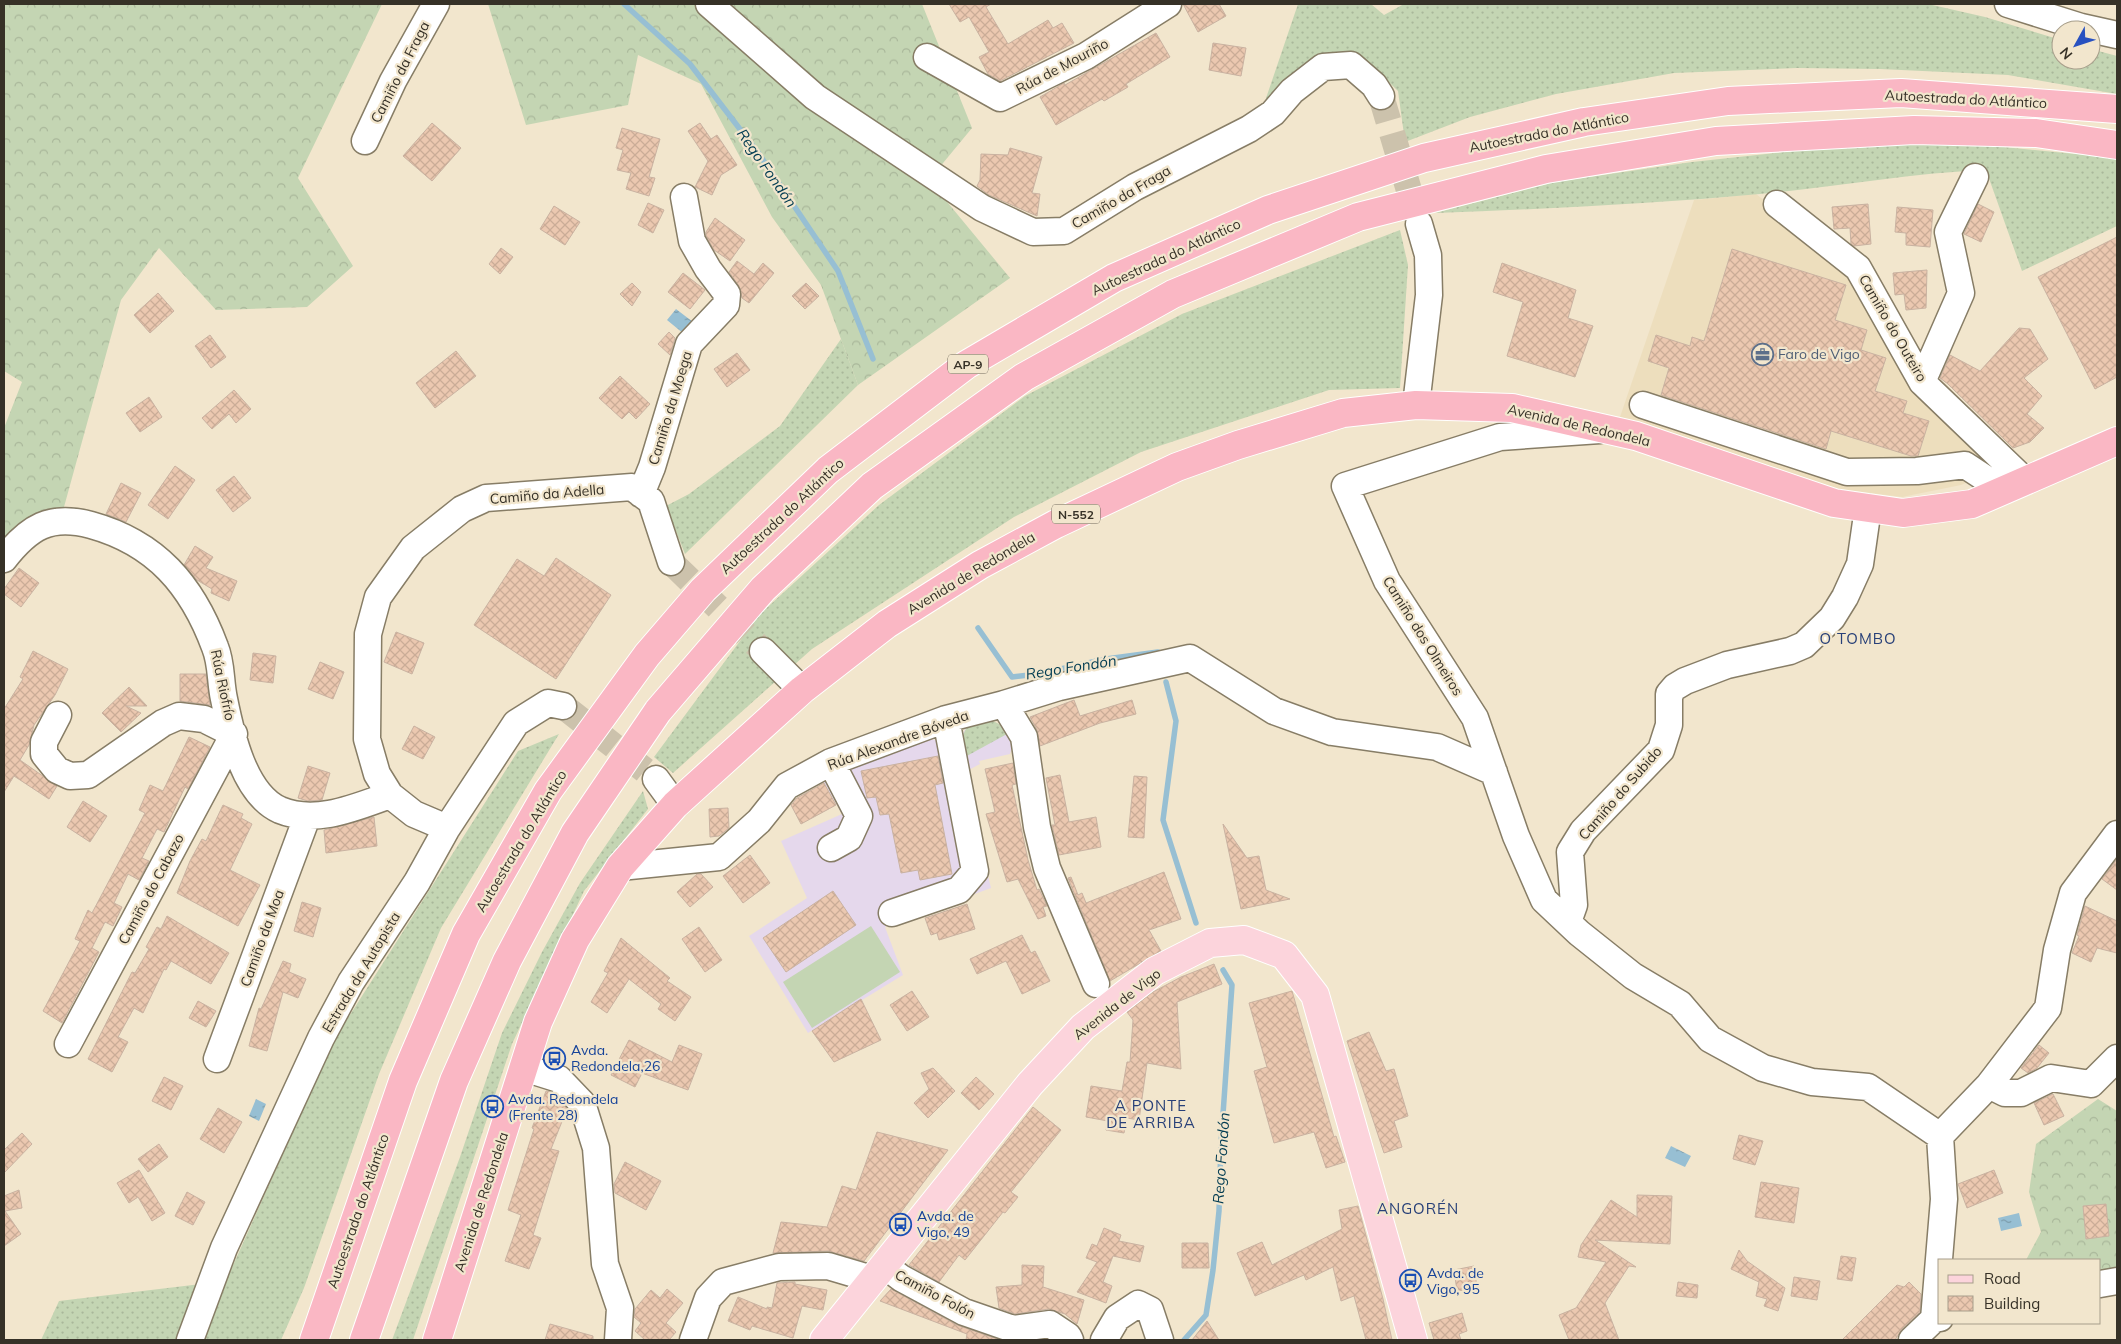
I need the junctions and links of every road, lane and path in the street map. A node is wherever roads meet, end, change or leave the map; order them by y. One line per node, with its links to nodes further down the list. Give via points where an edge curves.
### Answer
1 (436, 4): 9 (street, Camiño da Fraga, via 393,81)
2 (710, 4): 7 (street, Camiño da Fraga, via 815,97 982,208 1033,232 1064,230 1135,187 1250,129 1273,113 1292,91 1323,67 1351,65 1374,85)
3 (1168, 4): 6 (street, Rúa de Mouriño, via 1086,56 1000,98)
4 (2008, 4): 5 (street)
5 (2117, 35)
6 (927, 57)
7 (1381, 96)
8 (2117, 109): 58 (highway, Autoestrada do Atlántico / AP-9, via 1901,93 1728,101 1584,122 1424,158 1268,210 1114,278 966,366 828,470 703,590 646,655 548,791 466,934 410,1064)
9 (365, 141)
10 (2117, 145): 59 (highway, via 2036,133 1914,130 1716,141 1546,169 1358,217 1173,294 1024,376 872,486 763,589 653,719 575,832 507,961 454,1080)
11 (1975, 177): 15 (street, via 1948,232 1961,293)
12 (684, 198): 21 (street, Camiño da Moega, via 692,241 708,270 727,294 726,305 689,344)
13 (1777, 204): 15 (street, Camiño do Outeiro, via 1873,279)
14 (1420, 224): 16 (street, via 1428,255 1429,295)
15 (1922, 382): 20 (street, Camiño do Outeiro)
16 (1416, 405): 18 (highway, Avenida de Redondela / N-552, via 1512,408); 26 (highway, Avenida de Redondela / N-552, via 1343,413 1238,445 1122,491 980,565 887,624)
17 (1643, 405): 20 (street, via 1847,472 1917,471 1965,464)
18 (1608, 429): 22 (highway, Avenida de Redondela / N-552, via 1834,503); 33 (street, Camiño dos Olmeiros, via 1500,437 1345,486 1386,581 1475,718)
19 (2117, 441): 20 (highway, Avenida de Redondela / N-552)
20 (2014, 486): 22 (highway, Avenida de Redondela / N-552, via 1972,504 1903,513)
21 (642, 494): 24 (street, via 651,501); 35 (street, Camiño da Adella, via 632,486 486,498 462,510 414,548 378,597 368,634 367,739 378,774)
22 (1868, 508): 43 (street, Camiño do Subido, via 1860,564 1845,597 1832,618 1804,645 1727,664 1685,681 1669,694 1669,725 1661,750 1584,831 1570,852 1574,905)
23 (4, 559): 31 (street, Rúa Riofrío, via 40,524 73,520 114,531 149,550 180,580 216,647)
24 (672, 562)
25 (763, 651): 26 (street)
26 (802, 690): 36 (highway, Avenida de Redondela / N-552)
27 (1004, 704): 30 (street, Rúa Alexandre Bóveda); 33 (street, Rúa Alexandre Bóveda, via 1059,687 1190,658 1274,711 1332,732 1437,747); 44 (street, via 1024,737 1037,827 1047,868)
28 (563, 706): 38 (street, Estrada da Autopista, via 548,703 516,723)
29 (58, 715): 31 (street, via 44,742 44,754 57,770 70,776 88,776 179,716 204,718)
30 (946, 719): 32 (street, Rúa Alexandre Bóveda); 42 (street, via 975,871 959,890)
31 (234, 734): 37 (street, Rúa Riofrío, via 241,764 260,795 280,810); 45 (street, Camiño do Cabazo)
32 (831, 762): 40 (street, via 858,816 848,838); 41 (street, Rúa Alexandre Bóveda, via 787,786 759,821 719,857)
33 (1494, 772): 43 (street, Camiño dos Olmeiros, via 1516,836 1544,900)
34 (656, 779): 36 (street)
35 (390, 795): 37 (street, Rúa Riofrío, via 344,810); 38 (street, via 414,814)
36 (675, 805): 41 (highway, Avenida de Redondela / N-552)
37 (307, 817): 47 (street, Camiño da Moa)
38 (447, 828): 57 (street, Estrada da Autopista, via 417,882 351,982 321,1038 224,1248)
39 (2117, 834): 49 (street, via 2073,893 2057,950 2048,1008)
40 (831, 848)
41 (620, 867): 48 (highway, Avenida de Redondela / N-552, via 575,940 538,1022)
42 (892, 913)
43 (1568, 922): 50 (street, via 1633,976 1680,1004 1710,1040 1763,1068 1804,1080 1824,1085 1868,1086)
44 (1096, 984)
45 (68, 1044)
46 (2117, 1058): 49 (street, via 2091,1084 2051,1078 2021,1093 2005,1093)
47 (217, 1059)
48 (524, 1068): 60 (highway, Avenida de Redondela / N-552); 61 (street, via 559,1079 582,1103 596,1148 605,1264 620,1308)
49 (1989, 1085): 50 (street)
50 (1940, 1136): 51 (street, via 1944,1199)
51 (1940, 1259)
52 (878, 1272): 62 (street, Camiño Folón, via 828,1266 779,1267 723,1282 708,1298); 63 (main road, Avenida de Vigo); 64 (street, Camiño Folón, via 901,1278 964,1312 1012,1329 1050,1324); 67 (main road, Avenida de Vigo, via 1030,1084 1083,1027 1155,971 1210,943 1244,940 1284,955 1315,995)
53 (2117, 1281): 54 (street)
54 (2101, 1284)
55 (1938, 1302): 56 (street)
56 (1937, 1319): 68 (street)
57 (190, 1340)
58 (314, 1340)
59 (364, 1340)
60 (437, 1340)
61 (618, 1340)
62 (693, 1340)
63 (824, 1340)
64 (1070, 1340)
65 (1104, 1340): 66 (street, via 1117,1318 1138,1304 1150,1310)
66 (1160, 1340)
67 (1413, 1340)
68 (1912, 1340)

